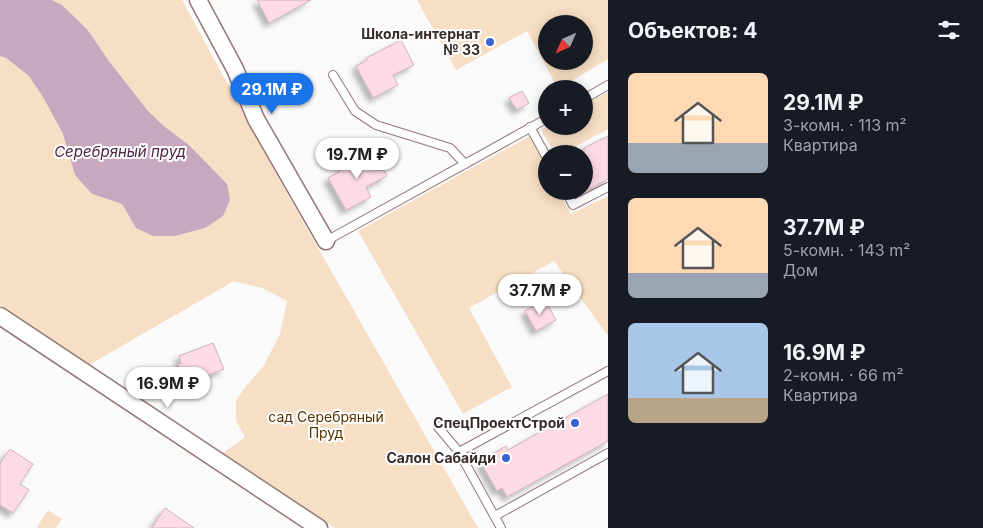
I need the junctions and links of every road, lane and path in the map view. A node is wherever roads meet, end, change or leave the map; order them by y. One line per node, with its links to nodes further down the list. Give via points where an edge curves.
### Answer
1 (198, 0): 13 (street, via 235,69 256,119)
2 (333, 75): 8 (lane, via 355,111 376,124 450,148)
3 (608, 85): 4 (lane)
4 (593, 94)
5 (538, 123): 6 (lane)
6 (530, 127): 7 (lane); 8 (lane)
7 (540, 145)
8 (465, 164): 13 (lane)
9 (608, 188): 10 (lane)
10 (593, 195)
11 (570, 200): 12 (lane, via 573,205)
12 (583, 200)
13 (326, 241)
14 (4, 321): 20 (street)
15 (608, 371): 17 (lane)
16 (438, 427): 17 (lane)
17 (459, 452): 19 (lane)
18 (608, 453): 19 (lane)
19 (495, 516): 21 (lane)
20 (319, 528)
21 (502, 528)

